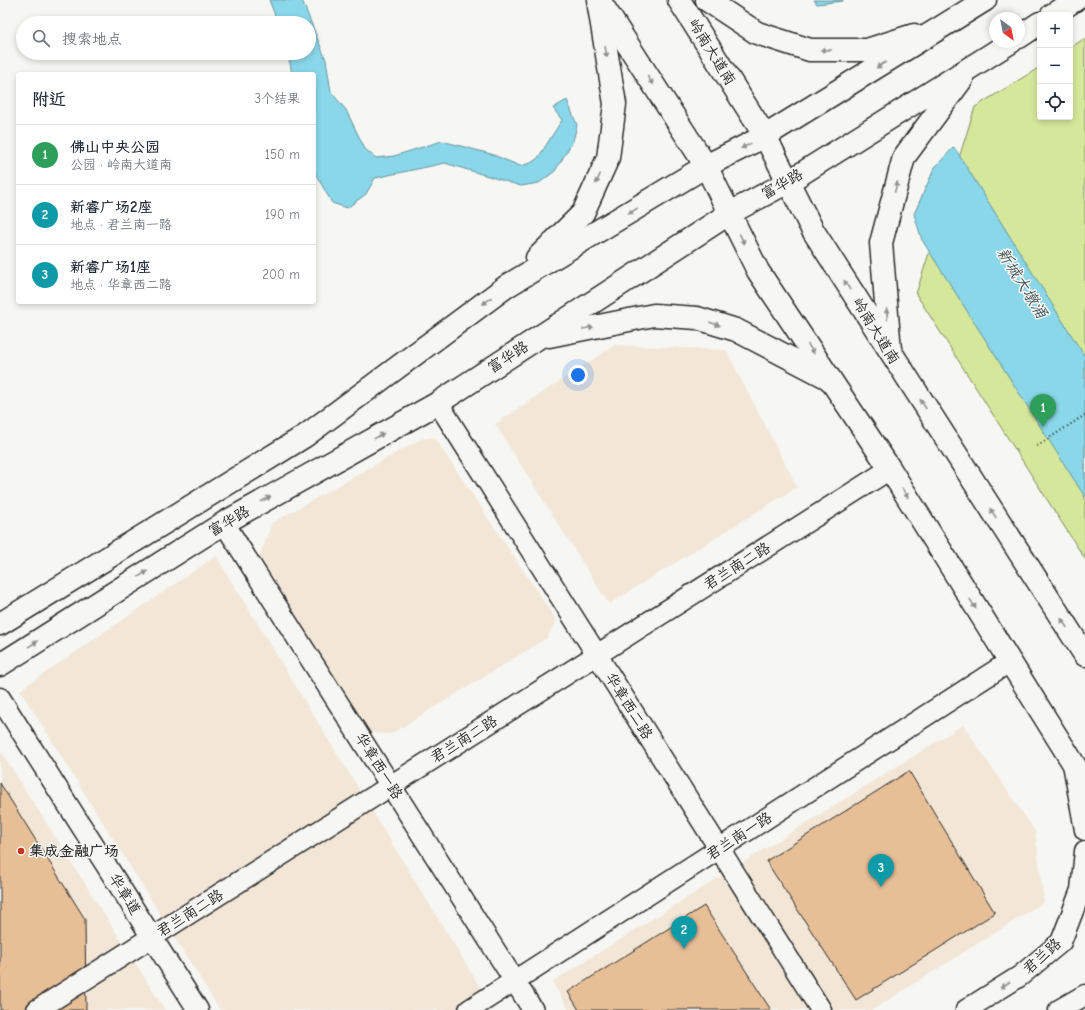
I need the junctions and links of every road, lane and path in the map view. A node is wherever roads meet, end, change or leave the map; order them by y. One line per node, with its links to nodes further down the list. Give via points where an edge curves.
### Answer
1 (598, 0): 13 (main road, one-way to 13); 16 (main road, one-way to 16, via 615,104 608,158 583,214)
2 (679, 0): 12 (main road, 岭南大道南)
3 (707, 0): 7 (main road, one-way to 3, via 867,50 810,50 757,33)
4 (986, 0): 7 (main road)
5 (1075, 0): 6 (main road)
6 (1057, 12)
7 (945, 25): 12 (main road, one-way to 12)
8 (1037, 25): 9 (main road)
9 (1025, 33)
10 (1003, 48): 11 (main road, 富华路)
11 (969, 70): 14 (main road, 富华路); 18 (main road, one-way to 11, via 881,243 904,157)
12 (765, 136): 13 (main road, one-way to 13); 14 (main road, 岭南大道南)
13 (706, 166): 15 (main road); 16 (main road, one-way to 16)
14 (788, 182): 15 (main road, 富华路); 18 (main road, 岭南大道南, one-way to 14, via 812,229)
15 (730, 213): 17 (main road, 富华路); 19 (main road, one-way to 19, via 758,271)
16 (507, 286): 25 (main road, one-way to 25, via 306,436)
17 (536, 339): 19 (main road, one-way to 19, via 654,315 697,318 736,330); 20 (main road, 富华路)
18 (890, 353): 27 (main road, 岭南大道南, one-way to 18)
19 (832, 380): 23 (main road)
20 (438, 403): 24 (main road, 富华路, one-way to 20); 26 (street, 华章西二路)
21 (1085, 414): 22 (path)
22 (1037, 446)
23 (890, 469): 26 (street, 君兰南二路); 28 (main road, one-way to 28)
24 (224, 523): 29 (main road, 富华路, one-way to 24); 33 (street, 华章西一路)
25 (0, 624)
26 (597, 655): 33 (street, 君兰南二路); 35 (street, 华章西二路)
27 (1085, 655)
28 (1009, 662): 31 (main road); 35 (street, 君兰南一路)
29 (0, 665)
30 (0, 698): 37 (street, 华章道)
31 (1073, 764): 32 (main road); 34 (street)
32 (1085, 782)
33 (391, 786): 37 (street, 君兰南二路); 38 (street, 华章西一路)
34 (1085, 830)
35 (719, 849): 38 (street, 君兰南一路); 44 (street, 华章西二路)
36 (1085, 851): 45 (street, 君兰路, one-way to 45, via 1081,890 1061,942 1020,976)
37 (152, 937): 40 (street, 君兰南二路); 41 (street, 华章道)
38 (515, 980): 42 (street, 君兰南一路); 43 (street, 华章西一路)
39 (1085, 995): 46 (street)
40 (37, 1010)
41 (198, 1010)
42 (469, 1010)
43 (533, 1010)
44 (821, 1010)
45 (966, 1010)
46 (1059, 1010)

